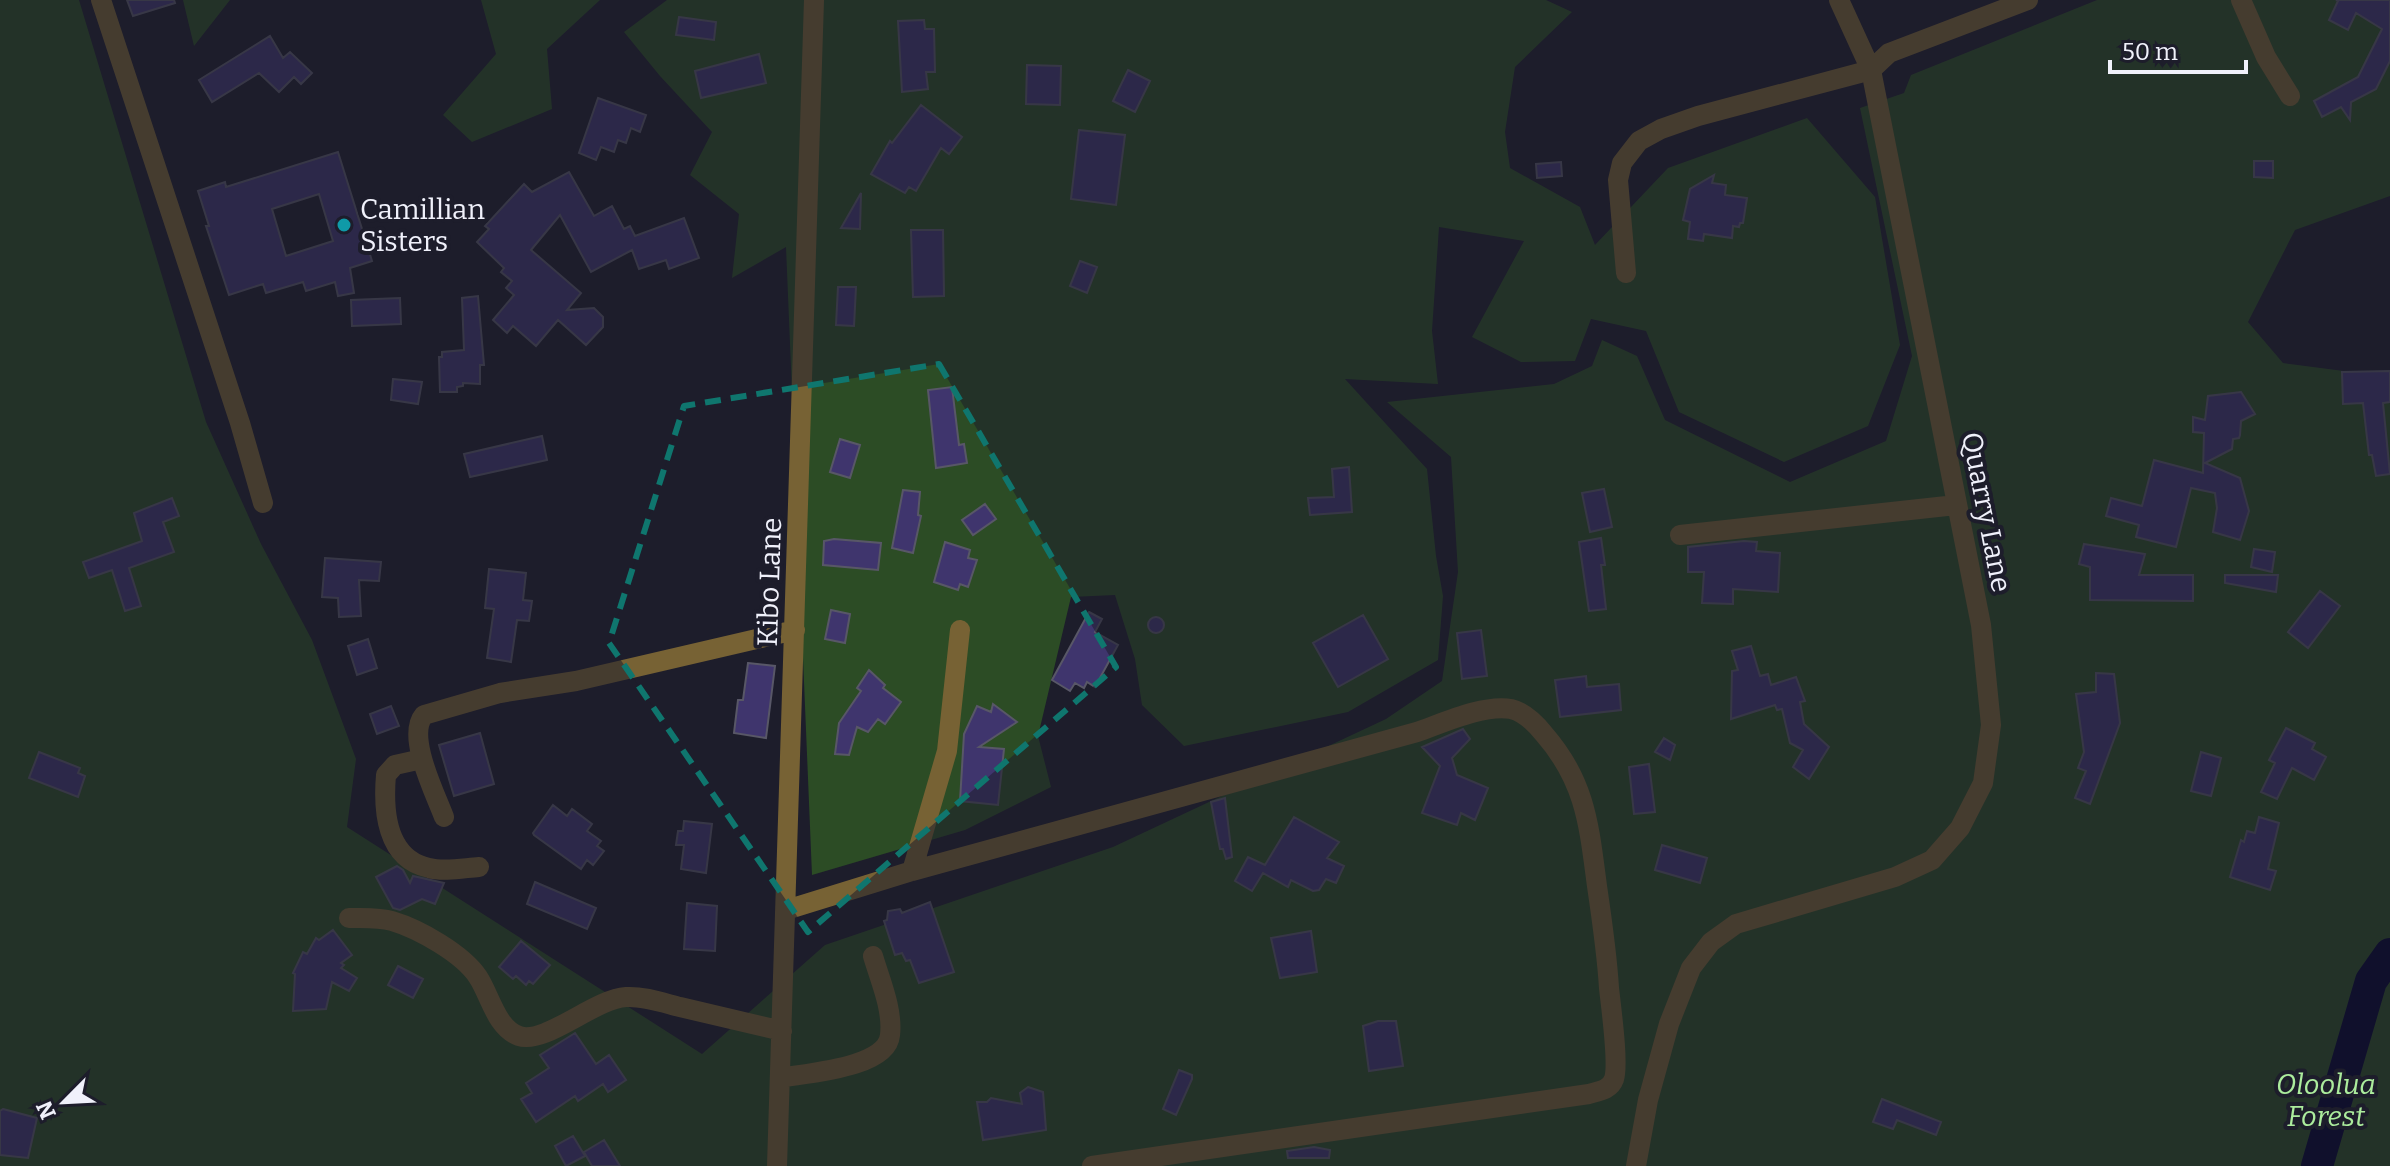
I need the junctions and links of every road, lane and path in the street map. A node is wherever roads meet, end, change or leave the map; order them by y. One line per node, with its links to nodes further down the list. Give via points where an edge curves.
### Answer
1 (101, 0): 9 (street)
2 (814, 0): 12 (street, Kibo Lane)
3 (1839, 0): 6 (street, Quarry Lane)
4 (2028, 0): 6 (street, via 1911,43 1889,53)
5 (2241, 0): 7 (street)
6 (1871, 70): 8 (street, via 1698,116 1639,141 1622,163 1618,180); 10 (street, Quarry Lane)
7 (2290, 96)
8 (1626, 273)
9 (263, 503)
10 (1956, 505): 11 (street); 25 (street, Quarry Lane, via 1981,625 1991,725 1983,783 1960,828 1932,860 1895,877 1736,924 1711,942 1691,968 1669,1024)
11 (1680, 535)
12 (795, 630): 14 (street, via 576,681 500,693 424,715 417,728); 18 (street, Kibo Lane)
13 (960, 630): 17 (street, via 947,751)
14 (422, 759): 15 (street); 16 (street, via 395,765 386,775 387,822 394,841 400,851 428,868)
15 (444, 817)
16 (479, 867)
17 (912, 871): 18 (street); 24 (street, via 1494,709 1513,709 1534,721 1574,777 1587,811 1607,954 1615,1059 1614,1079 1606,1089)
18 (786, 910): 21 (street, Kibo Lane)
19 (349, 918): 21 (street, via 389,920 417,930 462,959 506,1028 518,1036 549,1032 579,1013 626,997)
20 (873, 956): 22 (street, via 889,1016 886,1048 856,1064)
21 (782, 1031): 22 (street, Kibo Lane)
22 (780, 1078): 23 (street, Kibo Lane)
23 (777, 1166)
24 (1092, 1166)
25 (1636, 1166)

